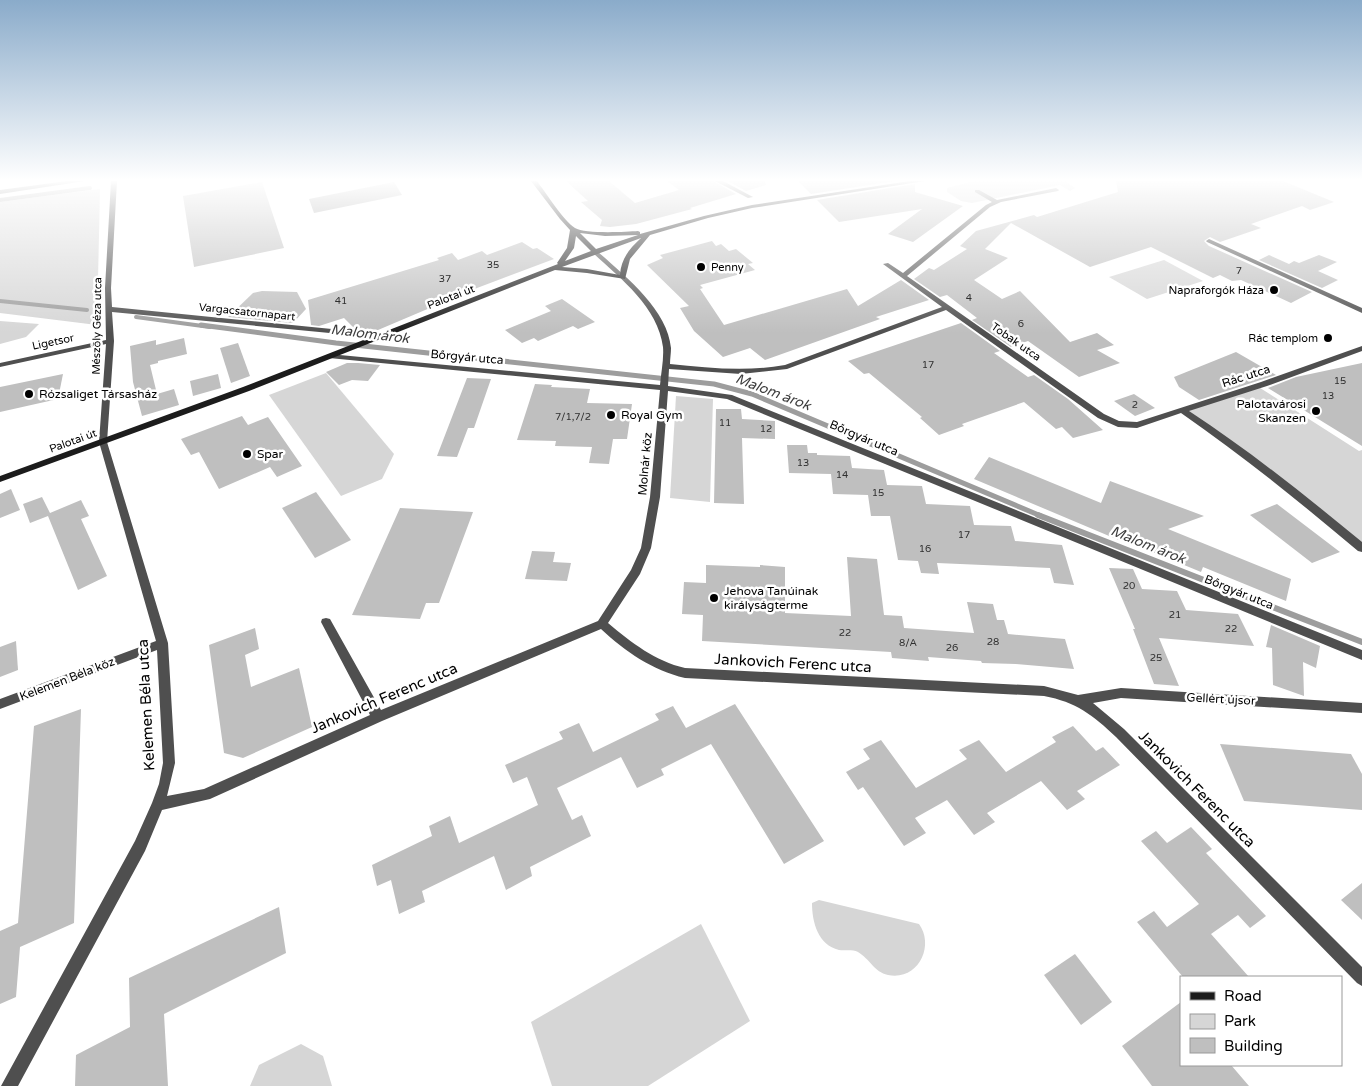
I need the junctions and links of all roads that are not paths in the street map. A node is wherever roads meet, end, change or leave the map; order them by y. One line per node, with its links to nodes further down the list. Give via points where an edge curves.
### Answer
1 (112, 232): 14 (street, Mészöly Géza utca)
2 (573, 232): 10 (main road, via 568,256)
3 (575, 232): 8 (main road)
4 (586, 232): 5 (main road)
5 (651, 232): 8 (main road, Palotai út); 12 (main road, via 626,257)
6 (957, 232): 11 (street)
7 (1209, 241): 15 (street)
8 (595, 252): 10 (main road, Palotai út); 12 (street)
9 (886, 264): 11 (street, Tobak utca)
10 (551, 269): 12 (main road, via 587,270); 16 (main road, Palotai út)
11 (903, 276): 13 (street, Tobak utca)
12 (623, 278): 21 (street, Molnár köz, via 649,308 665,335)
13 (947, 307): 21 (street, via 786,367); 23 (street, Tobak utca, via 1101,416 1118,424)
14 (109, 308): 16 (street, Vargacsatornapart); 17 (street, Mészöly Géza utca)
15 (1362, 311)
16 (382, 336): 19 (main road, Palotai út)
17 (110, 341): 20 (street, Ligetsor); 24 (street, Mészöly Géza utca)
18 (1362, 348): 22 (street, Rác utca)
19 (333, 355): 21 (street, Bőrgyár utca); 24 (main road, Palotai út)
20 (0, 365)
21 (665, 378): 28 (street, Molnár köz, via 655,497 646,548 636,571); 30 (street, Bőrgyár utca, via 746,403)
22 (1182, 410): 23 (street, Rác utca); 26 (street, via 1226,439)
23 (1137, 425)
24 (103, 442): 25 (main road, Palotai út); 29 (street, Kelemen Béla utca)
25 (0, 479)
26 (1362, 548)
27 (326, 622): 34 (street)
28 (602, 624): 31 (street, Jankovich Ferenc utca, via 647,659 672,671 1044,691); 34 (street, Jankovich Ferenc utca)
29 (162, 642): 32 (street, Kelemen Béla köz); 35 (street, Kelemen Béla utca, via 169,763)
30 (1362, 655)
31 (1080, 700): 33 (street, Gellért újsor, via 1121,693); 36 (street, Jankovich Ferenc utca, via 1120,734)
32 (0, 704)
33 (1362, 708)
34 (378, 717): 35 (street, Jankovich Ferenc utca, via 205,795)
35 (158, 804): 37 (street, Kelemen Béla utca, via 140,846)
36 (1362, 978)
37 (9, 1086)

